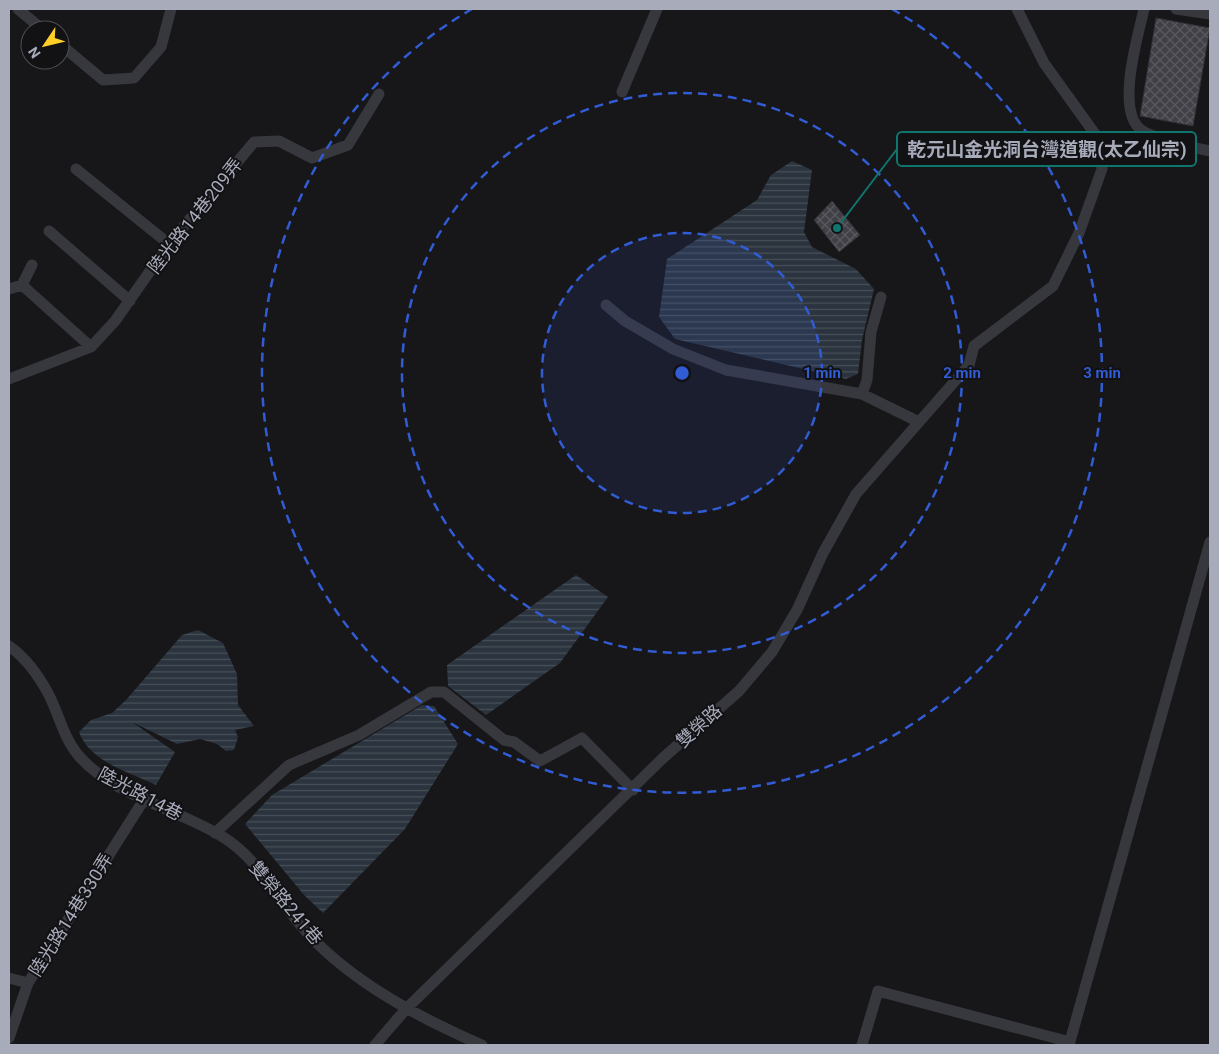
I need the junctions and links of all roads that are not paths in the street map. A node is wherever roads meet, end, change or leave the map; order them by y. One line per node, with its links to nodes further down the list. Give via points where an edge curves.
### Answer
1 (18, 9): 8 (street)
2 (171, 9): 9 (street, via 161,47 134,78 103,80)
3 (657, 9): 10 (street)
4 (1017, 9): 25 (street, 雙榮路, via 1044,63 1095,134 1102,151 1102,169 1079,233 1053,286 974,346 969,365)
5 (1144, 9): 12 (street, via 1130,75 1132,115 1136,124 1156,136)
6 (1176, 9): 7 (street)
7 (1210, 14)
8 (31, 20)
9 (70, 52)
10 (622, 92)
11 (379, 94): 15 (street, 陸光路14巷209弄, via 348,145 312,158 279,141 254,142)
12 (1210, 151)
13 (76, 169): 15 (street)
14 (49, 231): 20 (street)
15 (169, 244): 20 (street, 陸光路14巷209弄)
16 (32, 265): 17 (street)
17 (22, 285): 18 (street); 22 (street)
18 (9, 290)
19 (881, 297): 24 (street, via 871,332 868,380)
20 (130, 301): 22 (street, 陸光路14巷209弄)
21 (606, 305): 24 (street, via 625,321 673,348 726,370)
22 (91, 347): 23 (street, 陸光路14巷209弄)
23 (9, 379)
24 (862, 394): 25 (street)
25 (919, 422): 28 (street, 雙榮路, via 856,494 772,652 739,691 663,758)
26 (1210, 542): 35 (street)
27 (9, 646): 29 (street, 陸光路14巷, via 23,656 42,683 78,756 102,777)
28 (633, 790): 30 (street, via 582,738 540,761 514,742 504,740 444,692 431,692 359,735 290,765); 33 (street, 雙榮路)
29 (144, 798): 30 (street, 陸光路14巷); 32 (street, 陸光路14巷330弄)
30 (214, 833): 33 (street, 雙榮路241巷, via 224,838 265,876 298,923 340,963)
31 (9, 978): 32 (street)
32 (28, 983): 34 (street, 陸光路14巷330弄)
33 (406, 1009): 36 (street, 雙榮路); 37 (street, 雙榮路241巷)
34 (9, 1038)
35 (1070, 1044): 38 (street, via 878,992)
36 (375, 1045)
37 (479, 1045)
38 (862, 1045)

